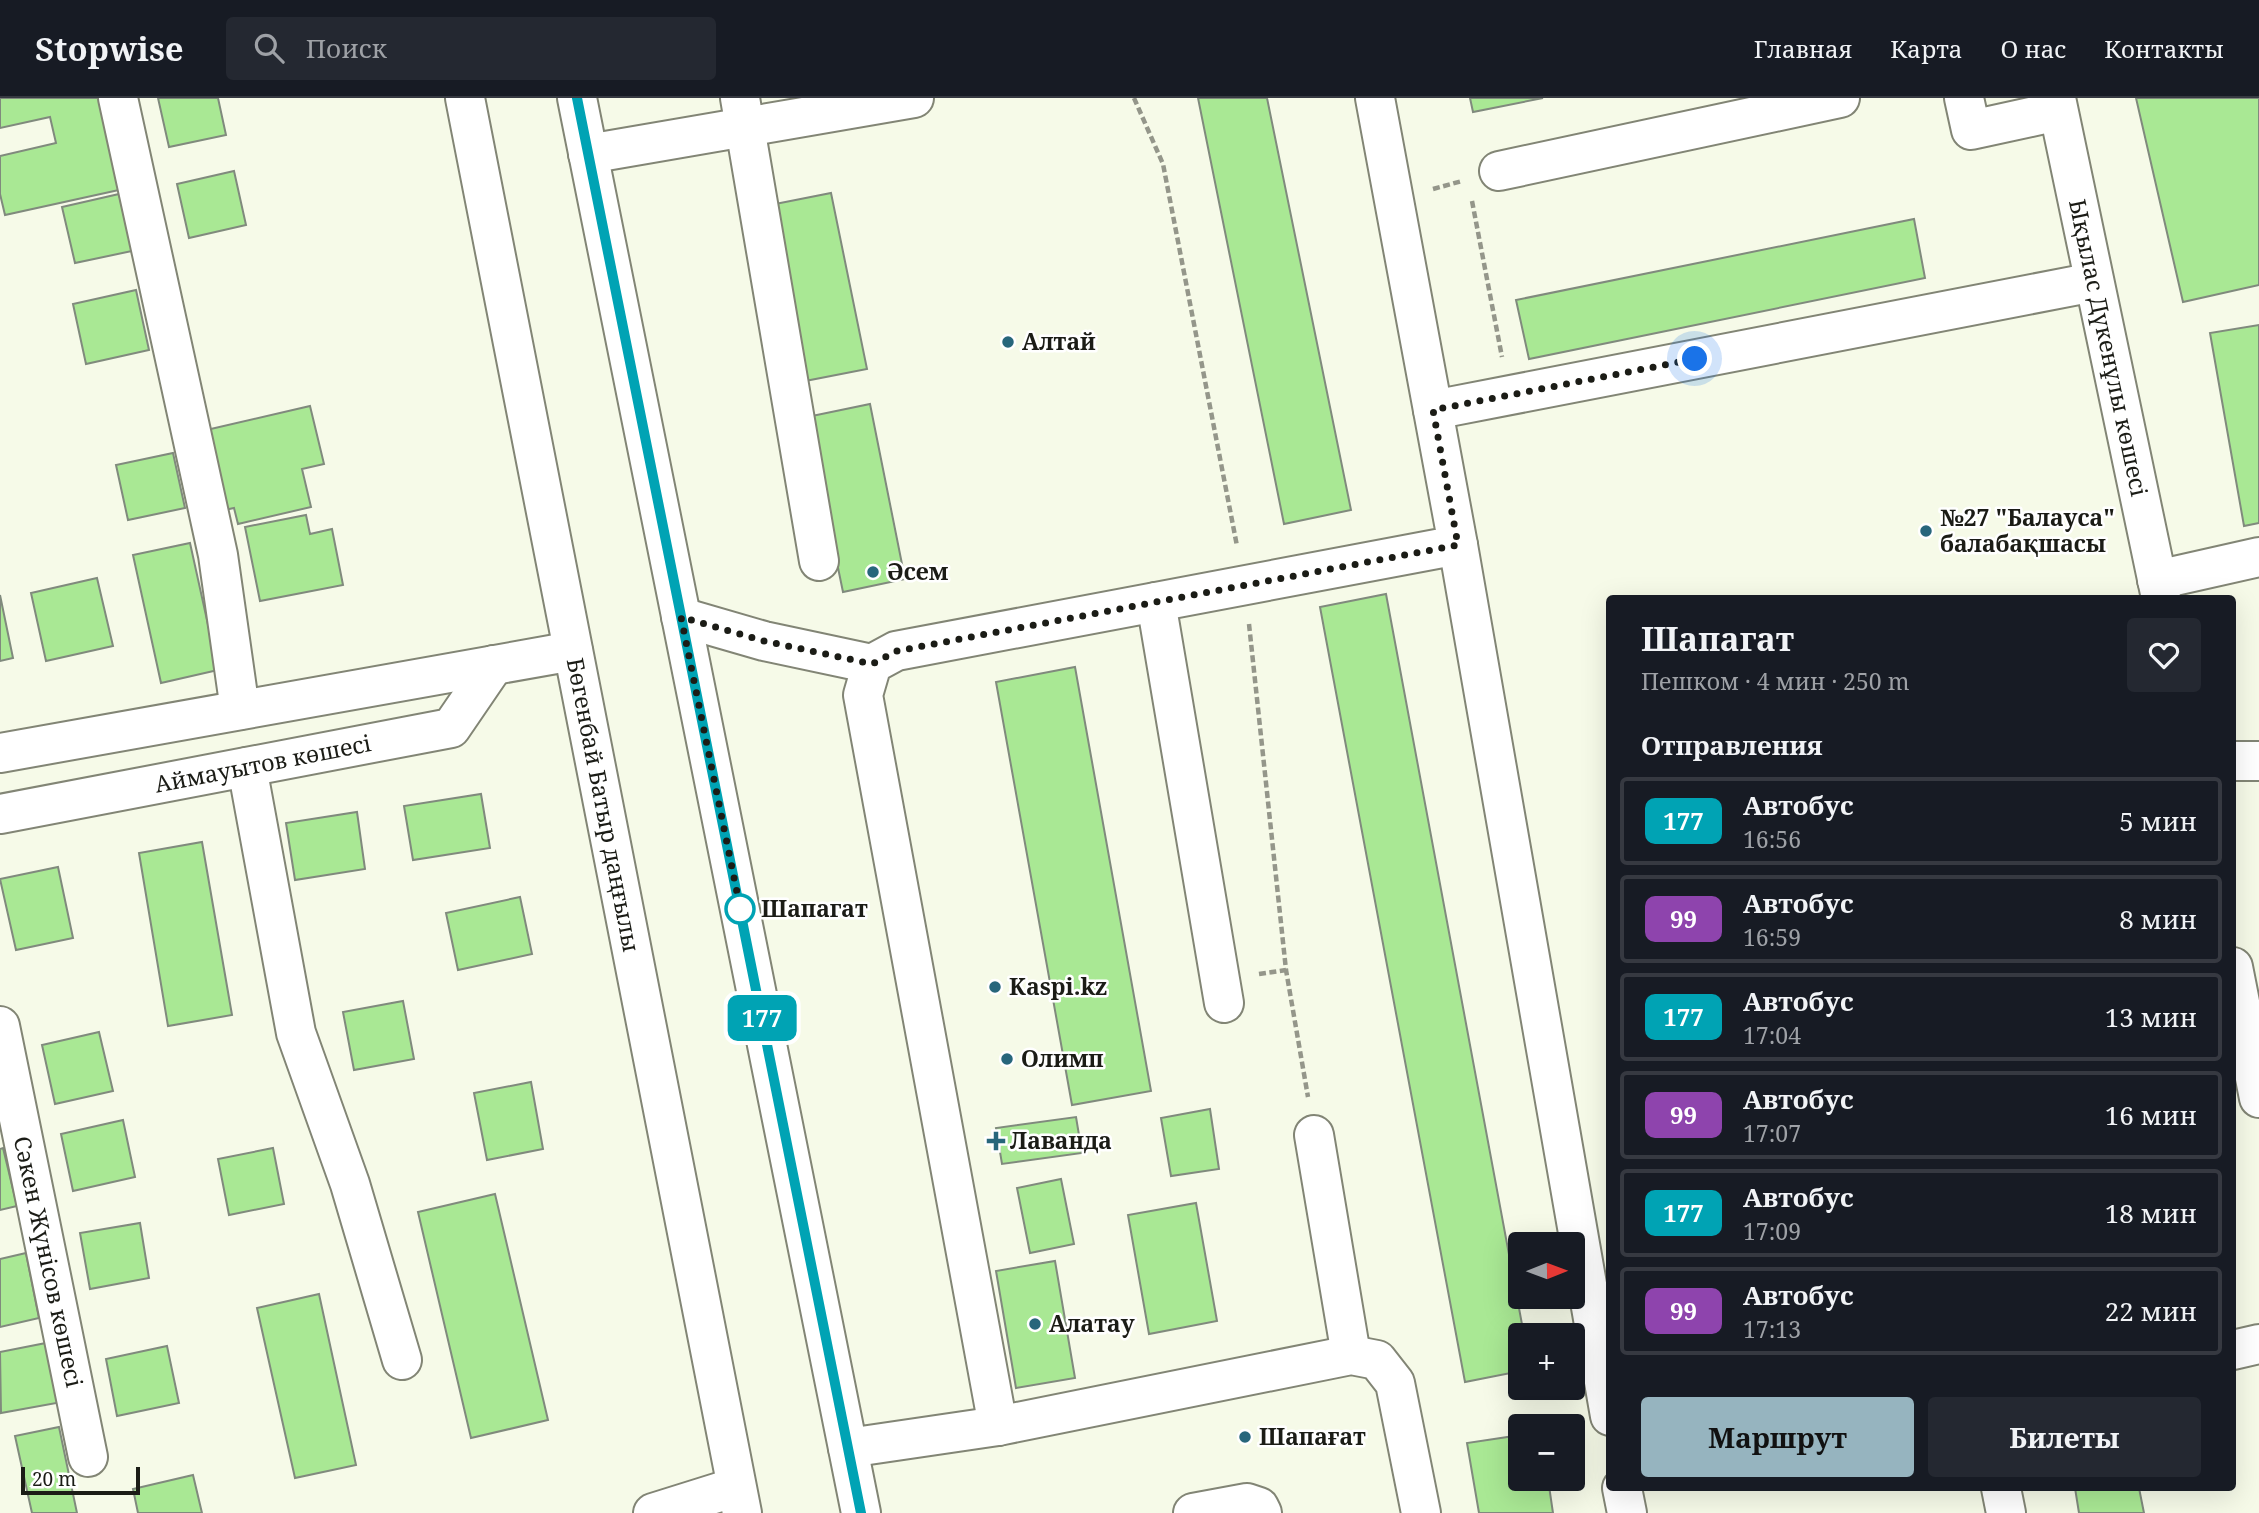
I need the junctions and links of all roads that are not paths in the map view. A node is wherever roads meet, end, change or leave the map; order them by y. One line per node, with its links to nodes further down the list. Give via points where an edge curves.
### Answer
1 (118, 98): 23 (street, via 218,555)
2 (465, 98): 20 (street, Бөгенбай Батыр даңғылы)
3 (577, 98): 10 (street)
4 (914, 98): 9 (street)
5 (1375, 98): 13 (street)
6 (1840, 98): 11 (street)
7 (1964, 98): 8 (street, via 1971,130)
8 (2057, 105): 12 (street, Ықылас Дүкенұлы көшесі)
9 (742, 113): 10 (street); 16 (street)
10 (589, 153): 19 (street)
11 (1485, 182)
12 (2094, 282): 13 (street); 17 (street, Ықылас Дүкенұлы көшесі)
13 (1433, 410): 14 (street)
14 (1458, 545): 18 (street); 40 (street)
15 (2259, 557): 17 (street)
16 (819, 561)
17 (2159, 589)
18 (1156, 602): 22 (street, via 897,651); 32 (street)
19 (681, 617): 22 (street); 42 (street)
20 (573, 651): 21 (street); 46 (street, Бөгенбай Батыр даңғылы)
21 (494, 664): 23 (street); 27 (street, Аймауытов көшесі, via 451,728)
22 (872, 664): 41 (street, via 863,695)
23 (240, 710): 24 (street)
24 (0, 753)
25 (2236, 761): 26 (street)
26 (2259, 761)
27 (247, 767): 28 (street, Аймауытов көшесі); 39 (street, via 296,1033 350,1184)
28 (0, 814)
29 (2259, 965): 30 (street)
30 (2236, 969)
31 (2236, 984): 34 (street)
32 (1224, 1003)
33 (0, 1026): 43 (street, Сәкен Жүнісов көшесі)
34 (2259, 1098)
35 (1314, 1135): 38 (street)
36 (2259, 1344): 37 (street)
37 (2236, 1349)
38 (1351, 1355): 41 (street); 51 (street, via 1377,1360 1395,1384)
39 (402, 1360)
40 (1606, 1393)
41 (998, 1426): 42 (street)
42 (848, 1448): 48 (street)
43 (88, 1457)
44 (1623, 1491): 52 (street)
45 (2002, 1491): 53 (street)
46 (739, 1500): 47 (street)
47 (653, 1513)
48 (861, 1513)
49 (1193, 1513): 50 (street, via 1247,1503)
50 (1262, 1513)
51 (1421, 1513)
52 (1627, 1513)
53 (2006, 1513)

